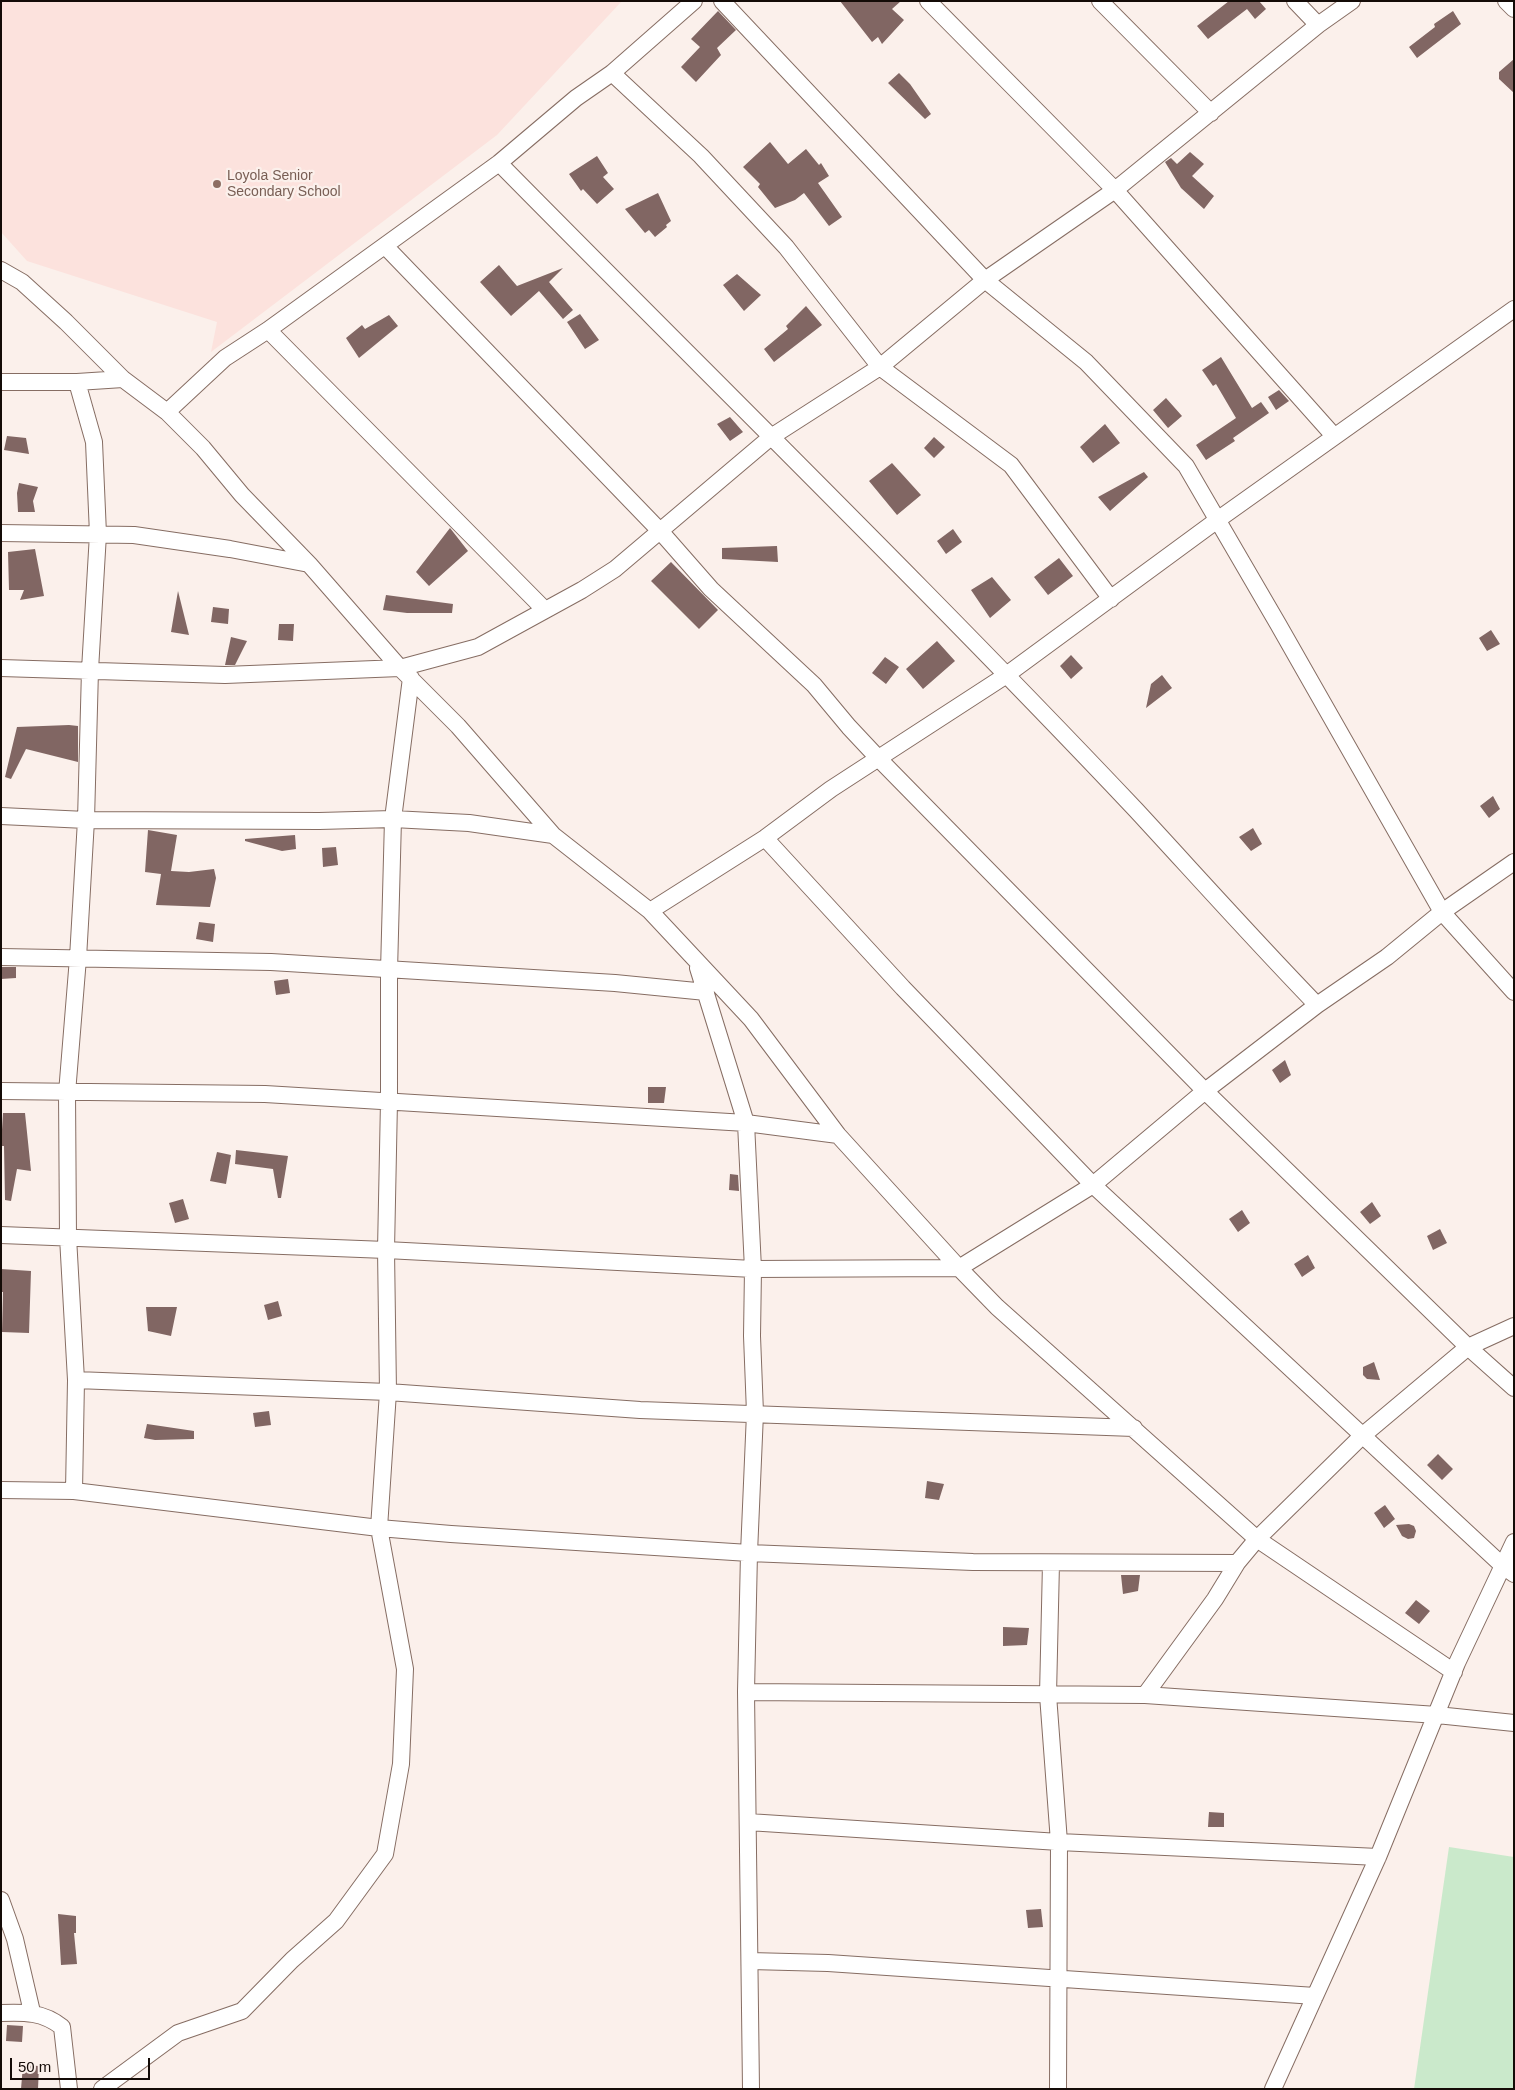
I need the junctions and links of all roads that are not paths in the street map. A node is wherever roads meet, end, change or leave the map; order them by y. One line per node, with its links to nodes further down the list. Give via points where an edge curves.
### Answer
1 (694, 1): 10 (street)
2 (722, 1): 16 (street)
3 (928, 1): 13 (street)
4 (1100, 1): 11 (street)
5 (1296, 1): 9 (street)
6 (1352, 1): 9 (street)
7 (1506, 1): 8 (street)
8 (1514, 9)
9 (1318, 25): 11 (street)
10 (612, 72): 12 (street); 19 (street, via 701,156 786,247)
11 (1211, 113): 13 (street)
12 (499, 163): 14 (street); 24 (street)
13 (1115, 190): 16 (street); 25 (street)
14 (385, 246): 18 (street); 27 (street)
15 (1, 270): 20 (street, via 22,282 54,310)
16 (985, 280): 19 (street); 26 (street, via 1093,369 1186,466)
17 (1514, 309): 25 (street)
18 (268, 330): 23 (street, via 225,358); 32 (street)
19 (880, 367): 24 (street); 31 (street, via 1011,466)
20 (123, 379): 22 (street); 23 (street)
21 (1, 382): 22 (street)
22 (77, 382): 29 (street, via 94,442)
23 (167, 412): 30 (street)
24 (771, 436): 27 (street); 36 (street)
25 (1334, 436): 26 (street)
26 (1216, 521): 31 (street); 45 (street)
27 (661, 532): 32 (street, via 615,569); 37 (street, via 711,589 814,685)
28 (1, 533): 29 (street)
29 (98, 534): 30 (street, via 161,539); 34 (street)
30 (309, 564): 35 (street)
31 (1111, 599): 36 (street)
32 (545, 610): 35 (street, via 478,647)
33 (1, 668): 34 (street)
34 (90, 670): 35 (street, via 225,675); 40 (street)
35 (406, 673): 39 (street); 41 (street, via 458,726)
36 (1005, 676): 37 (street); 52 (street)
37 (879, 759): 42 (street); 54 (street)
38 (1, 816): 40 (street)
39 (393, 819): 40 (street); 41 (street, via 469,823); 49 (street)
40 (86, 820): 47 (street)
41 (553, 834): 44 (street)
42 (765, 838): 44 (street); 59 (street, via 902,988)
43 (1514, 862): 45 (street)
44 (650, 911): 48 (street)
45 (1442, 912): 51 (street); 52 (street, via 1387,957)
46 (1, 957): 47 (street)
47 (78, 958): 49 (street, via 271,962); 55 (street)
48 (697, 963): 50 (street); 58 (street, via 751,1019)
49 (389, 971): 50 (street, via 615,983); 56 (street)
50 (706, 992): 57 (street)
51 (1514, 992)
52 (1317, 1004): 54 (street)
53 (1, 1091): 55 (street)
54 (1205, 1091): 59 (street); 66 (street)
55 (67, 1093): 56 (street, via 265,1094); 61 (street)
56 (390, 1101): 57 (street); 62 (street)
57 (746, 1123): 58 (street); 64 (street)
58 (838, 1135): 63 (street)
59 (1093, 1185): 63 (street); 72 (street)
60 (1, 1235): 61 (street)
61 (68, 1237): 62 (street); 67 (street)
62 (386, 1250): 64 (street); 69 (street)
63 (959, 1268): 64 (street); 71 (street, via 997,1307)
64 (753, 1269): 70 (street)
65 (1514, 1326): 66 (street)
66 (1468, 1347): 68 (street); 72 (street)
67 (76, 1380): 69 (street); 74 (street)
68 (1514, 1388)
69 (388, 1392): 70 (street, via 640,1410); 75 (street)
70 (755, 1413): 71 (street); 78 (street)
71 (1134, 1428): 76 (street)
72 (1362, 1436): 76 (street); 81 (street)
73 (1, 1490): 74 (street)
74 (74, 1491): 75 (street)
75 (379, 1528): 78 (street); 98 (street, via 405,1669 401,1764 384,1854 336,1921 242,2011 178,2033)
76 (1257, 1540): 80 (street); 82 (street)
77 (1514, 1542): 81 (street)
78 (749, 1553): 79 (street); 83 (street)
79 (1052, 1563): 80 (street); 84 (street)
80 (1237, 1563): 85 (street, via 1215,1599)
81 (1508, 1570): 82 (street)
82 (1454, 1672): 86 (street)
83 (746, 1692): 84 (street); 88 (street)
84 (1048, 1694): 85 (street); 89 (street)
85 (1145, 1695): 86 (street)
86 (1437, 1715): 87 (street); 90 (street)
87 (1514, 1723)
88 (748, 1822): 89 (street); 92 (street)
89 (1059, 1842): 90 (street); 93 (street)
90 (1378, 1857): 94 (street)
91 (1, 1900): 96 (street, via 15,1939)
92 (750, 1961): 93 (street, via 828,1963); 99 (street)
93 (1057, 1979): 94 (street); 100 (street)
94 (1315, 1996): 101 (street)
95 (1, 2012): 96 (street)
96 (32, 2012): 97 (street, via 51,2018 62,2027)
97 (69, 2089)
98 (102, 2089)
99 (751, 2089)
100 (1058, 2089)
101 (1273, 2089)

